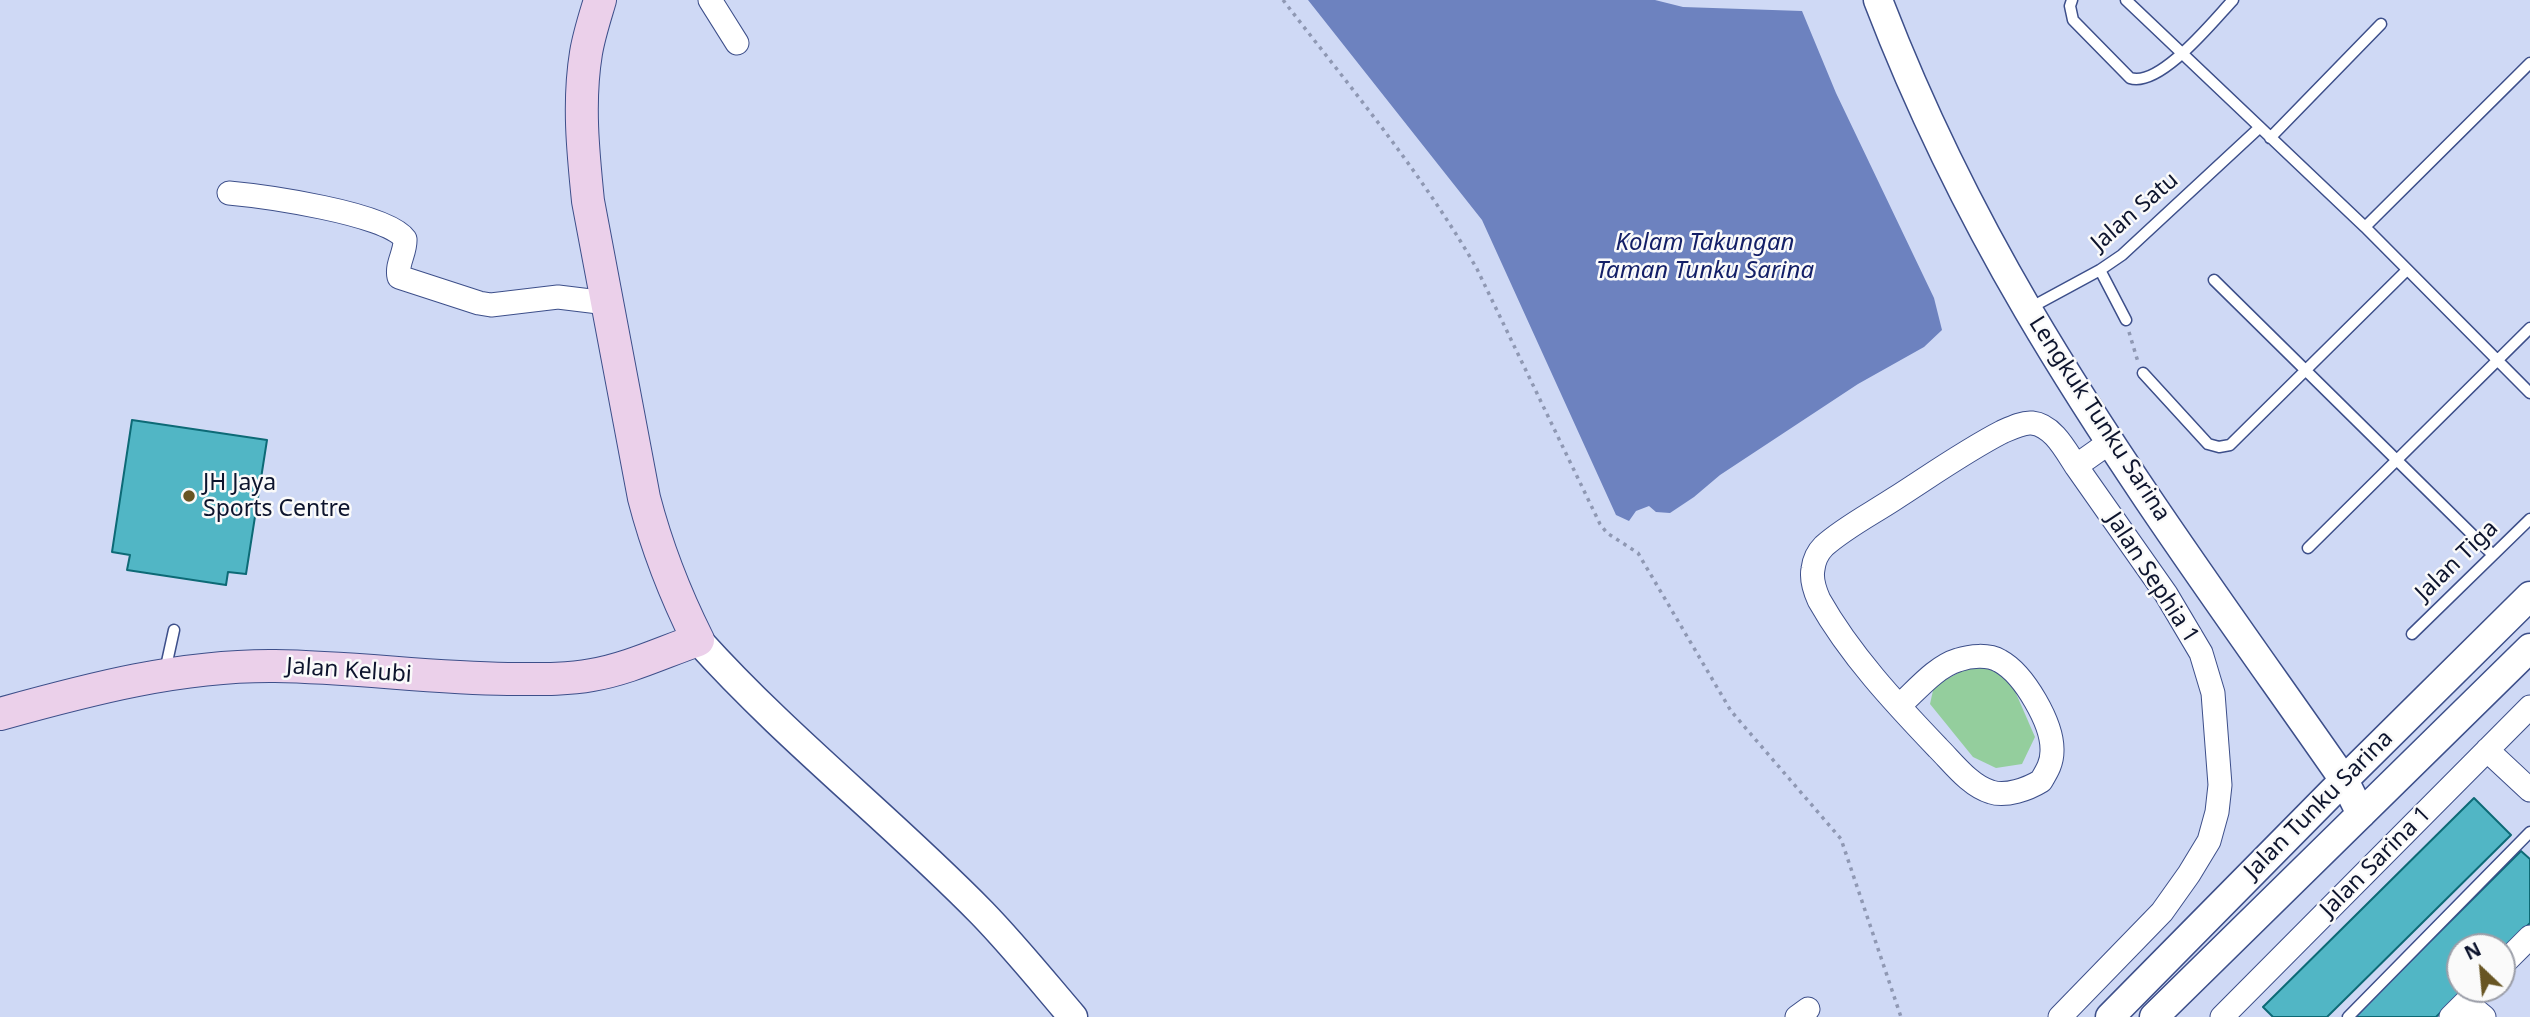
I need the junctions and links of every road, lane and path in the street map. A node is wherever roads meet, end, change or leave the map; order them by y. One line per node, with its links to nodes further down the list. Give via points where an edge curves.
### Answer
1 (600, 0): 19 (main road, via 586,51 582,115 587,201)
2 (710, 0): 9 (street)
3 (1283, 0): 52 (path, via 1461,241 1600,524 1638,553 1731,711 1842,839)
4 (1878, 0): 20 (street, Lengkuk Tunku Sarina, via 1962,188)
5 (2072, 0): 10 (lane, via 2073,20 2130,78 2150,78)
6 (2126, 0): 10 (lane)
7 (2233, 0): 10 (lane)
8 (2381, 24): 13 (lane)
9 (737, 43)
10 (2182, 53): 12 (lane)
11 (2530, 63): 15 (lane)
12 (2259, 128): 13 (lane); 16 (lane, Jalan Satu)
13 (2270, 138): 15 (lane)
14 (229, 193): 19 (street, via 301,202 391,226 405,239 399,277 479,303 558,297)
15 (2365, 227): 17 (lane)
16 (2100, 270): 20 (lane, Jalan Satu); 21 (lane)
17 (2407, 270): 23 (lane); 24 (lane)
18 (2214, 280): 24 (lane)
19 (607, 303): 36 (main road, via 653,535)
20 (2028, 310): 27 (street, Lengkuk Tunku Sarina)
21 (2126, 320): 25 (path)
22 (2530, 328): 23 (lane)
23 (2498, 359): 26 (lane); 28 (lane)
24 (2306, 369): 25 (lane, via 2230,445 2219,447 2208,444); 28 (lane)
25 (2143, 373)
26 (2530, 393)
27 (2110, 442): 29 (street); 43 (street, Lengkuk Tunku Sarina)
28 (2396, 460): 31 (lane); 32 (lane)
29 (2076, 466): 39 (street, Jalan Sephia 1, via 2046,428 2036,423 2018,425 1947,465 1819,551 1812,579 1819,599 1852,649); 53 (street, Jalan Sephia 1, via 2166,594 2201,653 2213,694 2220,785 2208,841 2189,874 2162,912)
30 (2530, 519): 32 (lane, Jalan Tiga)
31 (2308, 548)
32 (2493, 555): 35 (lane, Jalan Tiga)
33 (2530, 596): 43 (street, Jalan Tunku Sarina)
34 (174, 630): 38 (lane)
35 (2412, 634)
36 (698, 640): 38 (main road, Jalan Kelubi, via 623,667 571,678 477,678 274,666); 51 (street, via 774,720 981,912)
37 (2530, 648): 45 (street, Jalan Tunku Sarina)
38 (164, 675): 41 (main road, Jalan Kelubi)
39 (1899, 706): 39 (street, Jalan Sephia 1, via 1948,664 1968,658 1999,661 2020,678 2044,716 2052,748 2047,772 2035,785 1990,792 1954,764)
40 (2530, 707): 42 (street, Jalan Sarina 1)
41 (0, 714)
42 (2487, 750): 44 (street); 50 (street, Jalan Sarina 1)
43 (2344, 780): 45 (street, Lengkuk Tunku Sarina); 54 (street, Jalan Tunku Sarina)
44 (2530, 790)
45 (2361, 814): 55 (street, Jalan Tunku Sarina)
46 (2530, 832): 56 (lane)
47 (2530, 937): 48 (street)
48 (2516, 951)
49 (2465, 1003): 57 (street)
50 (2227, 1015)
51 (1073, 1017)
52 (1901, 1017)
53 (2060, 1017)
54 (2110, 1017)
55 (2154, 1017)
56 (2348, 1017)
57 (2484, 1017)

